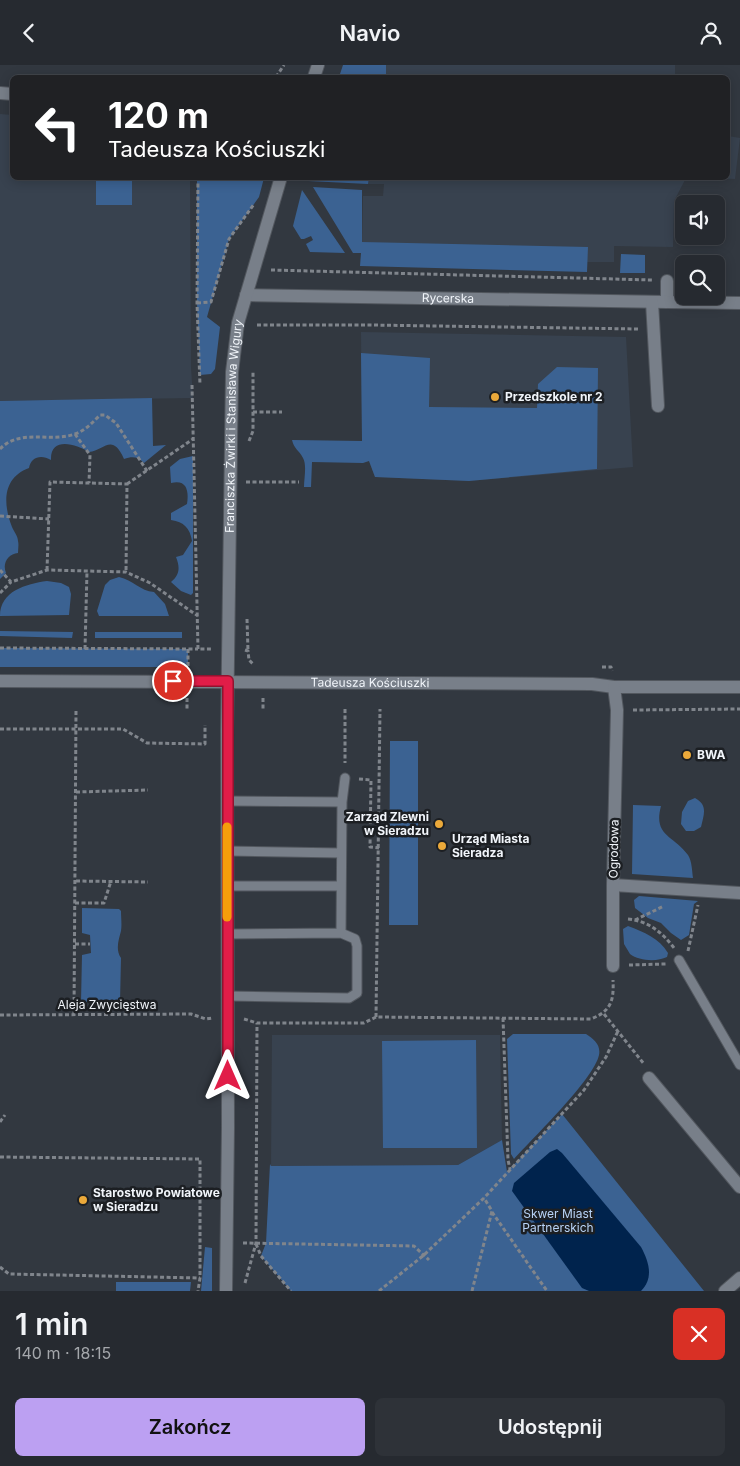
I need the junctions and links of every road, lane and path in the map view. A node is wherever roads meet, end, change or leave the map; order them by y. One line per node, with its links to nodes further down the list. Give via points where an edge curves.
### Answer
1 (198, 180): 9 (path)
2 (280, 180): 4 (street, Franciszka Żwirki i Stanisława Wigury)
3 (259, 197): 9 (path, via 229,239 211,302)
4 (253, 269): 5 (path); 6 (street, Franciszka Żwirki i Stanisława Wigury)
5 (667, 281): 8 (street)
6 (246, 295): 7 (street, Rycerska); 38 (street, Franciszka Żwirki i Stanisława Wigury, via 238,323 232,372)
7 (652, 302): 8 (street, Rycerska); 12 (street)
8 (667, 302): 10 (street)
9 (197, 303): 14 (path)
10 (740, 303)
11 (257, 325): 12 (path)
12 (653, 330): 15 (street)
13 (192, 385): 19 (path)
14 (200, 385)
15 (658, 406)
16 (253, 412): 17 (path)
17 (282, 412)
18 (75, 434): 20 (path, via 21,437 12,439); 21 (path, via 90,426 100,415 105,415 116,423); 24 (path, via 90,455)
19 (194, 438): 21 (path); 34 (path)
20 (0, 449)
21 (147, 471): 25 (path)
22 (246, 482): 23 (path)
23 (299, 482)
24 (90, 483): 25 (path); 27 (path, via 50,482)
25 (127, 484): 31 (path)
26 (0, 516): 27 (path)
27 (49, 519): 29 (path)
28 (0, 570): 32 (path)
29 (47, 570): 30 (path); 32 (path)
30 (87, 571): 31 (path); 36 (path)
31 (126, 572): 34 (path, via 150,583)
32 (11, 582): 33 (path)
33 (0, 593)
34 (198, 616): 37 (path)
35 (0, 648): 36 (path)
36 (86, 649): 37 (path)
37 (198, 649): 38 (path)
38 (229, 649): 39 (path, via 248,651 249,660); 41 (street, Franciszka Żwirki i Stanisława Wigury)
39 (257, 664)
40 (0, 681): 41 (street, Tadeusza Kościuszki)
41 (228, 681): 42 (street, Tadeusza Kościuszki, via 584,684); 56 (street, Franciszka Żwirki i Stanisława Wigury)
42 (614, 687): 43 (street, Tadeusza Kościuszki); 47 (street, Ogrodowa)
43 (740, 687)
44 (345, 709): 52 (path)
45 (380, 709): 58 (path)
46 (740, 709): 47 (path)
47 (617, 710): 64 (street, Ogrodowa)
48 (76, 711): 51 (path)
49 (205, 725): 51 (path, via 205,744 148,743 122,729)
50 (0, 729): 51 (path)
51 (76, 730): 55 (path)
52 (345, 778): 57 (lane)
53 (371, 779): 58 (path, via 370,847)
54 (148, 791): 55 (path)
55 (76, 792): 61 (path)
56 (227, 801): 57 (lane); 59 (street, Franciszka Żwirki i Stanisława Wigury)
57 (342, 802): 60 (lane)
58 (379, 848): 81 (path)
59 (227, 851): 60 (lane); 65 (street, Franciszka Żwirki i Stanisława Wigury)
60 (342, 853): 66 (lane)
61 (76, 881): 62 (path); 68 (path)
62 (111, 881): 63 (path); 68 (path, via 104,903)
63 (148, 882)
64 (613, 885): 67 (street, Ogrodowa); 69 (street)
65 (227, 886): 66 (lane); 70 (street, Franciszka Żwirki i Stanisława Wigury)
66 (341, 886): 71 (lane)
67 (740, 893)
68 (76, 903): 72 (path)
69 (613, 918): 74 (path, via 644,922 658,930 676,949); 75 (street)
70 (227, 933): 71 (lane); 76 (street, Franciszka Żwirki i Stanisława Wigury)
71 (341, 933): 76 (lane, via 355,939 357,945 357,993 349,999)
72 (75, 943): 73 (path); 77 (path)
73 (90, 944)
74 (680, 960): 86 (lane)
75 (612, 966): 78 (path, via 612,1001)
76 (227, 996): 95 (street, Franciszka Żwirki i Stanisława Wigury)
77 (74, 1014): 79 (path, Aleja Zwycięstwa); 82 (path, Aleja Zwycięstwa, via 191,1014)
78 (604, 1014): 83 (path, via 591,1019); 85 (path)
79 (0, 1015)
80 (239, 1017): 84 (path)
81 (376, 1017): 83 (path); 84 (path, via 364,1023)
82 (213, 1018)
83 (504, 1019): 91 (path)
84 (257, 1023): 96 (path)
85 (618, 1031): 87 (path, via 643,1063); 91 (path, via 606,1057 584,1090)
86 (740, 1065)
87 (649, 1078): 92 (street)
88 (5, 1115): 89 (path)
89 (0, 1122)
90 (0, 1157): 100 (path, via 200,1159)
91 (510, 1169): 93 (path)
92 (740, 1187)
93 (484, 1198): 94 (path); 97 (path)
94 (492, 1211): 107 (path); 108 (path)
95 (226, 1243): 96 (path); 103 (street, Franciszka Żwirki i Stanisława Wigury)
96 (256, 1243): 97 (path, via 414,1246); 104 (path); 105 (path, via 261,1256)
97 (424, 1255): 98 (path); 106 (path)
98 (429, 1260)
99 (0, 1267): 100 (path, via 9,1274)
100 (200, 1278): 102 (path)
101 (740, 1278): 109 (street)
102 (198, 1291)
103 (226, 1291)
104 (243, 1291)
105 (291, 1291)
106 (379, 1291)
107 (472, 1291)
108 (547, 1291)
109 (725, 1291)

